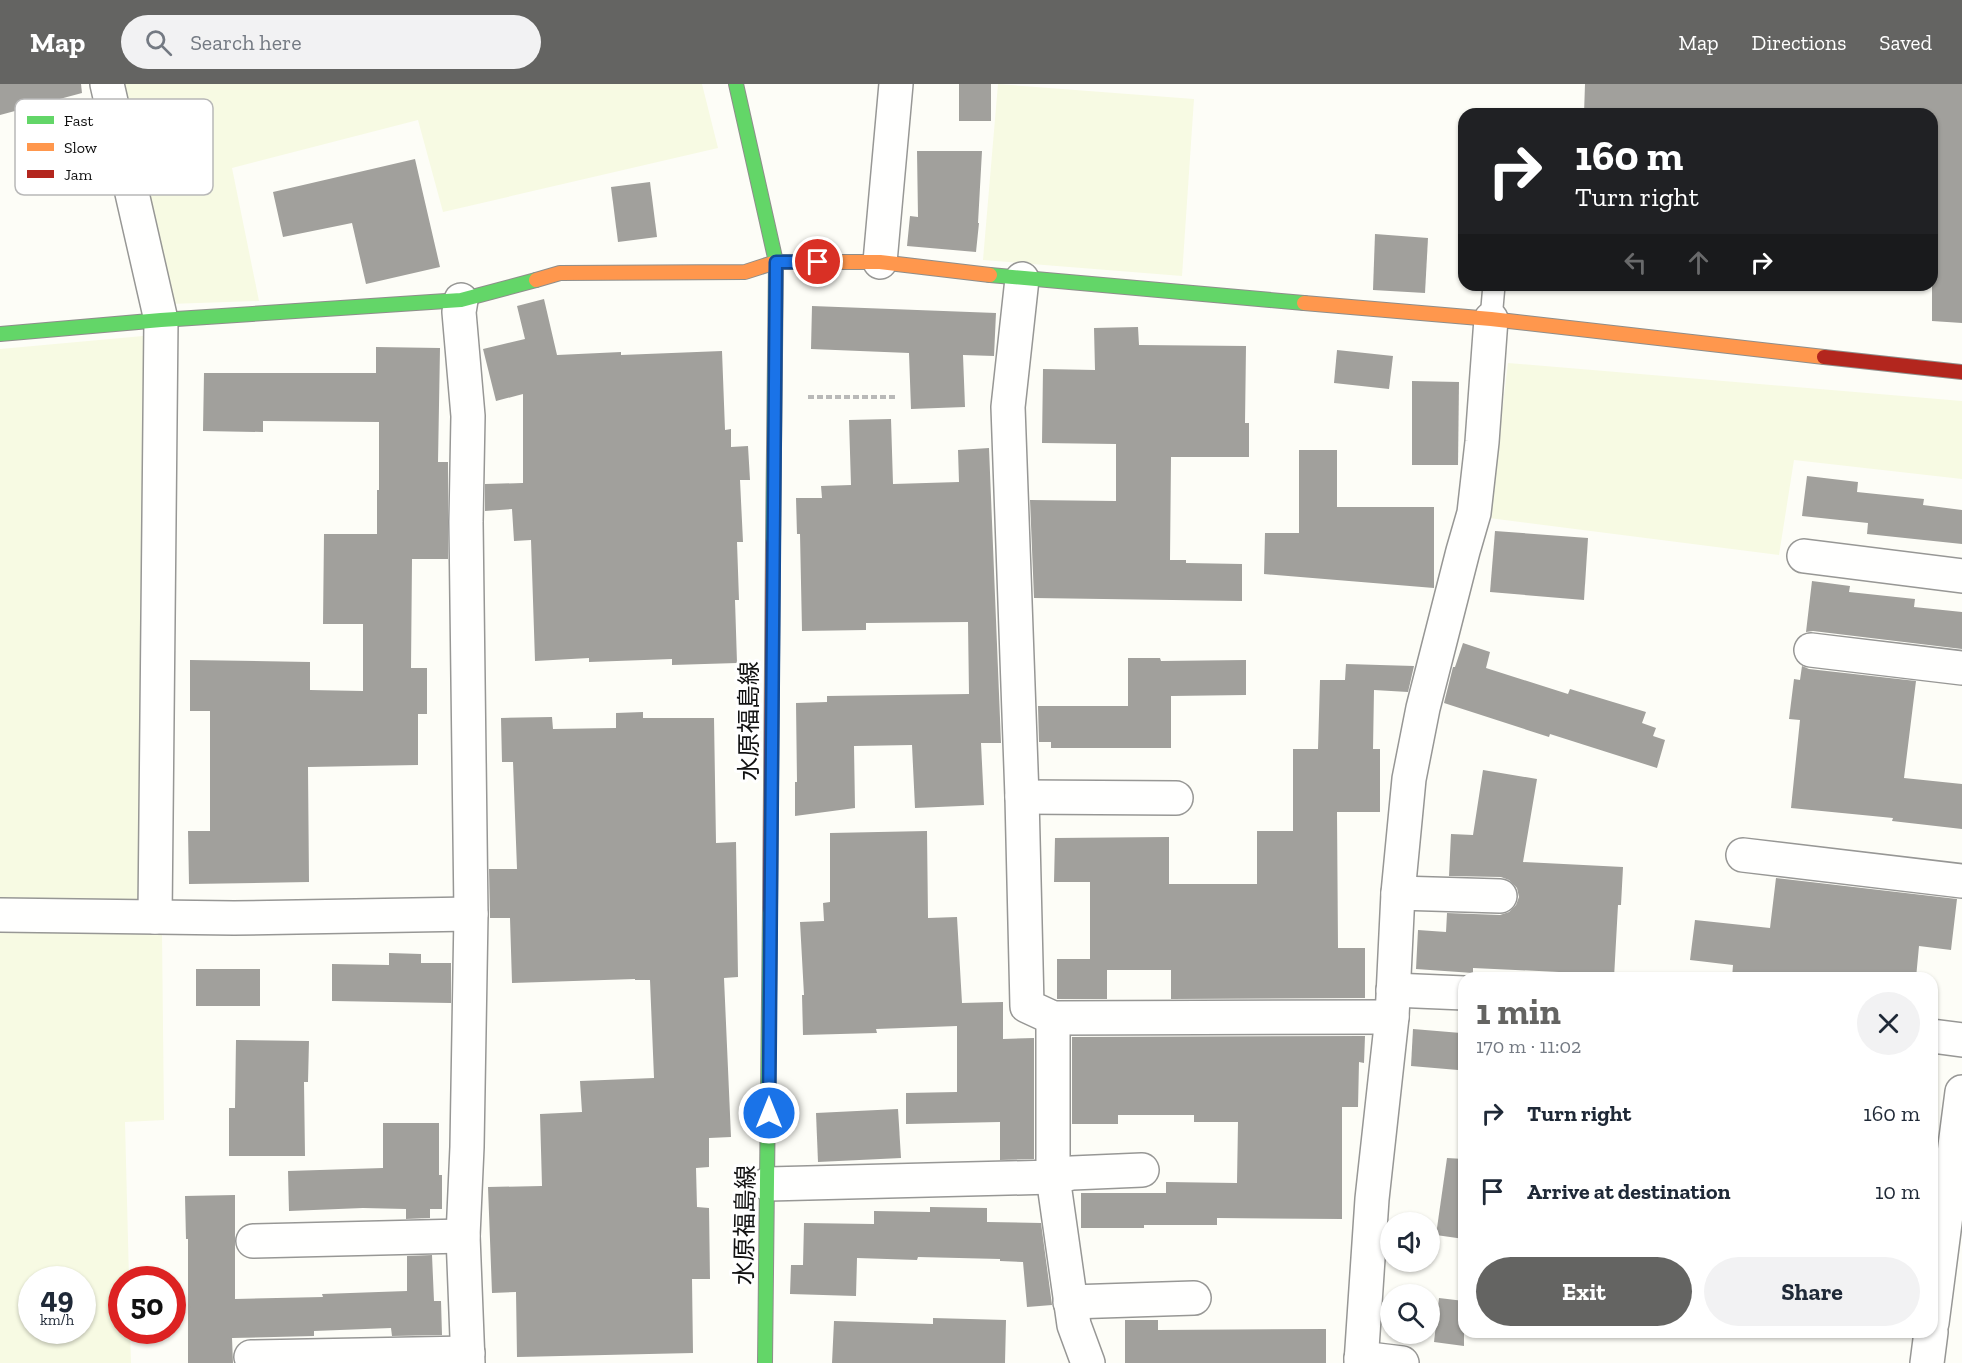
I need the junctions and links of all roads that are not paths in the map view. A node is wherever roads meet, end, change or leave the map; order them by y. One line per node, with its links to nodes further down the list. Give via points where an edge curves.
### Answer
1 (107, 84): 4 (street)
2 (736, 84): 6 (street, 水原福島線)
3 (896, 84): 7 (street)
4 (110, 99)
5 (132, 195): 12 (street)
6 (776, 262): 7 (street); 10 (street, via 745,272 560,273); 37 (street, 水原福島線)
7 (880, 262): 8 (street)
8 (1022, 279): 11 (street); 19 (street, via 1008,407)
9 (1493, 291): 11 (lane)
10 (461, 300): 12 (street); 25 (street, via 468,416)
11 (1491, 319): 14 (street); 23 (street, via 1474,513 1418,732 1409,779)
12 (160, 321): 13 (street); 27 (street)
13 (0, 334)
14 (1962, 372)
15 (1804, 556): 16 (street)
16 (1962, 576)
17 (1811, 650): 18 (street)
18 (1962, 668)
19 (1022, 797): 20 (street); 30 (street, via 1027,1006)
20 (1176, 798)
21 (1743, 855): 22 (street)
22 (1962, 881)
23 (1398, 893): 24 (street); 29 (street)
24 (1500, 896)
25 (471, 914): 27 (street); 39 (street)
26 (0, 915): 27 (street)
27 (155, 917)
28 (1458, 994): 29 (street)
29 (1392, 1003): 30 (street); 46 (street)
30 (1053, 1018): 36 (street)
31 (1938, 1037): 32 (street)
32 (1962, 1040)
33 (1962, 1092): 34 (street)
34 (1943, 1153): 38 (street)
35 (1142, 1170): 36 (street)
36 (1053, 1177): 37 (street); 42 (street)
37 (768, 1184): 47 (street, 水原福島線)
38 (1938, 1230)
39 (463, 1236): 40 (street); 45 (street)
40 (253, 1241)
41 (1194, 1298): 42 (street)
42 (1070, 1302): 48 (street)
43 (1930, 1338): 50 (street)
44 (251, 1357): 45 (street)
45 (468, 1358)
46 (1361, 1360): 49 (street)
47 (765, 1363)
48 (1088, 1363)
49 (1402, 1363)
50 (1927, 1363)

